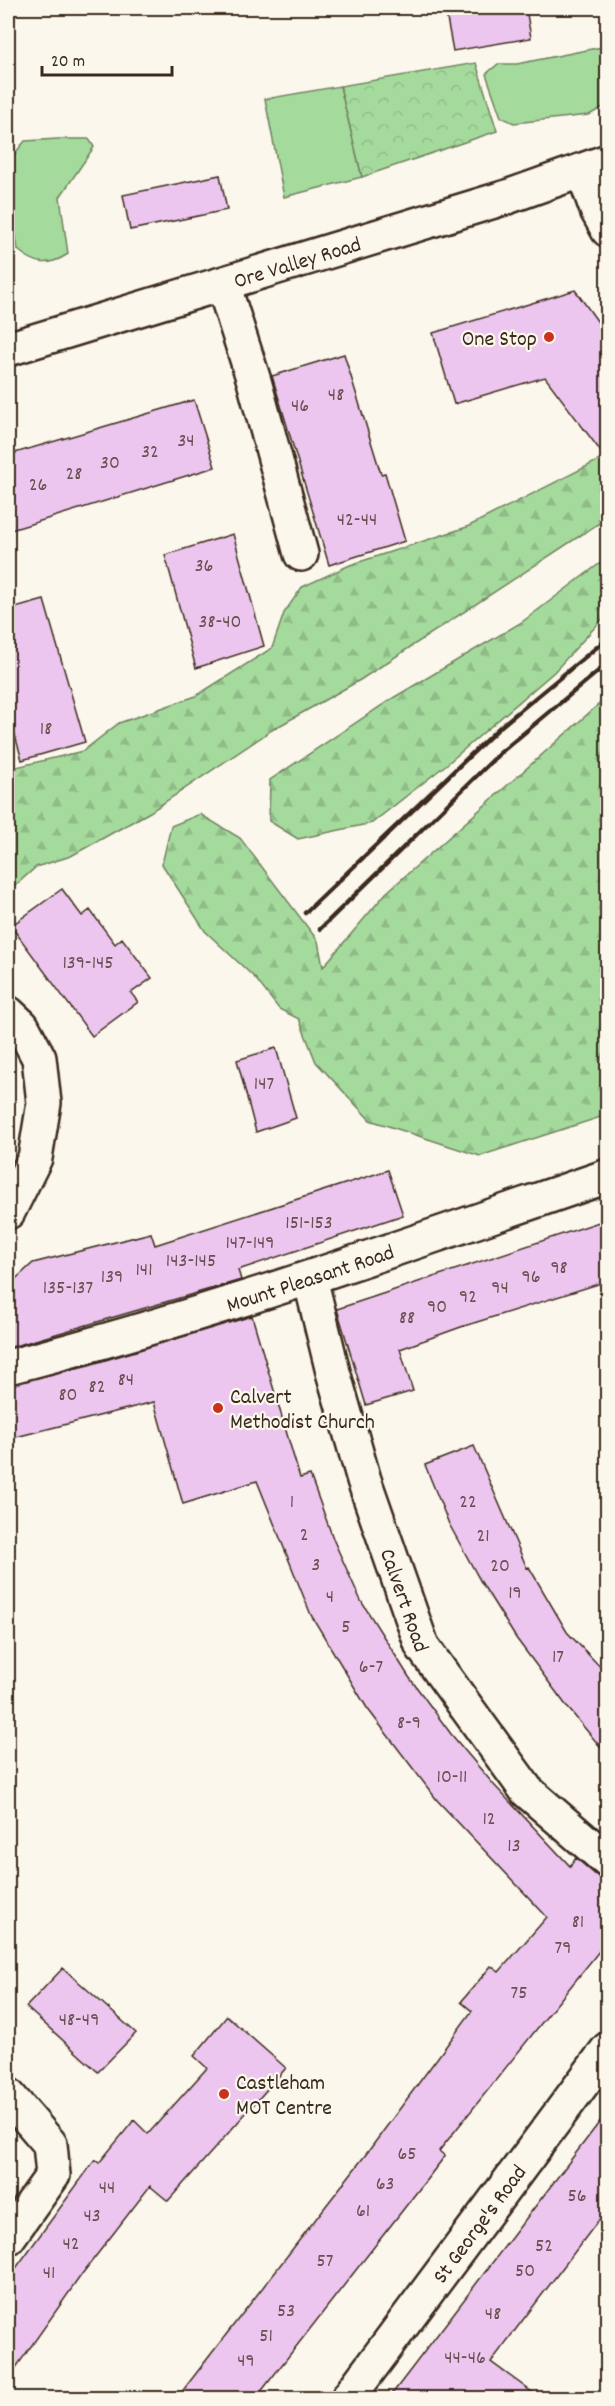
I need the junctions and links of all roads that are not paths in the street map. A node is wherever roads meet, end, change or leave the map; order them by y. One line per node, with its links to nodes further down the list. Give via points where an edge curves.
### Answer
1 (595, 166): 2 (street, Ore Valley Road, via 597,210); 3 (street, Ore Valley Road)
2 (608, 230)
3 (223, 284): 4 (street, Ore Valley Road); 5 (street)
4 (8, 349)
5 (301, 554)
6 (8, 1013): 8 (street, via 22,1026 39,1058 44,1103 35,1158)
7 (608, 1176): 9 (street, Mount Pleasant Road)
8 (8, 1212)
9 (310, 1278): 10 (street, Mount Pleasant Road); 11 (street, Calvert Road, via 364,1480 422,1646 527,1791)
10 (8, 1367)
11 (608, 1861)
12 (608, 2049): 15 (street, St George's Road)
13 (8, 2095): 14 (street, via 50,2144 53,2175)
14 (8, 2238)
15 (348, 2398)

